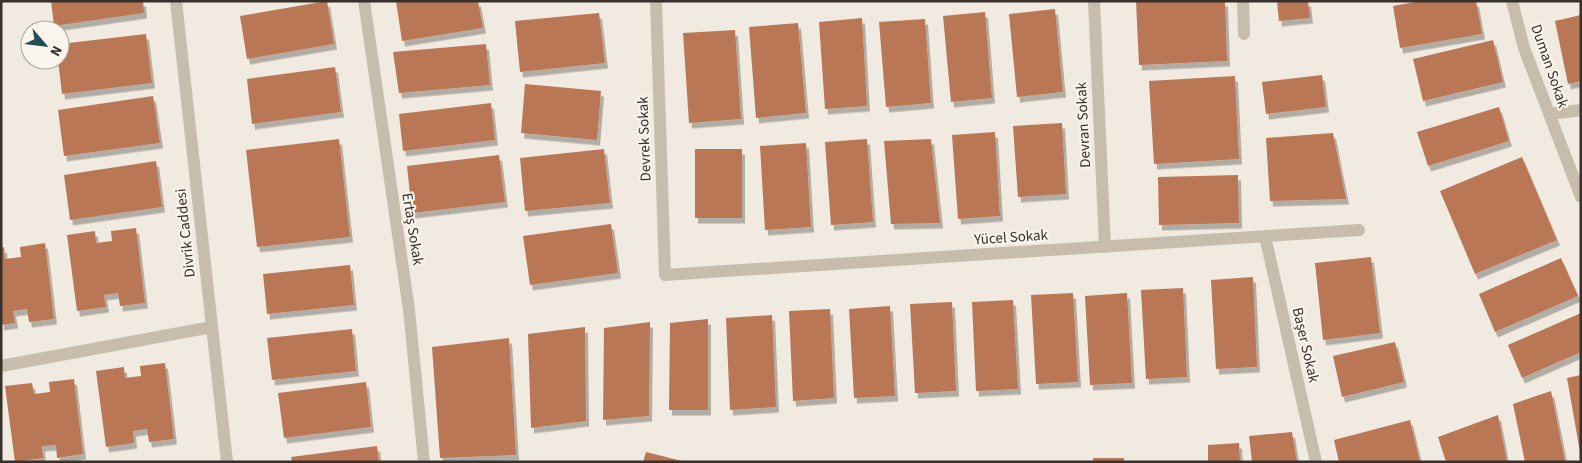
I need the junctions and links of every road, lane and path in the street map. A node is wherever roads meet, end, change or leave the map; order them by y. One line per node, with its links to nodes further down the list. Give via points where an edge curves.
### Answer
1 (176, 1): 15 (street, Divrik Caddesi)
2 (364, 1): 18 (street, Ertaş Sokak, via 409,310)
3 (656, 1): 14 (street, Devrek Sokak)
4 (1094, 1): 13 (street, Devran Sokak)
5 (1243, 1): 7 (street)
6 (1512, 1): 9 (street, Duman Sokak, via 1524,48)
7 (1244, 34)
8 (1581, 110): 9 (street)
9 (1550, 114): 10 (street, Duman Sokak)
10 (1581, 197)
11 (1359, 230): 12 (street, Yücel Sokak)
12 (1265, 236): 13 (street, Yücel Sokak); 19 (street, Başer Sokak)
13 (1105, 247): 14 (street, Yücel Sokak)
14 (665, 275)
15 (212, 327): 16 (street); 17 (street, Divrik Caddesi)
16 (1, 366)
17 (227, 462)
18 (424, 462)
19 (1316, 462)

